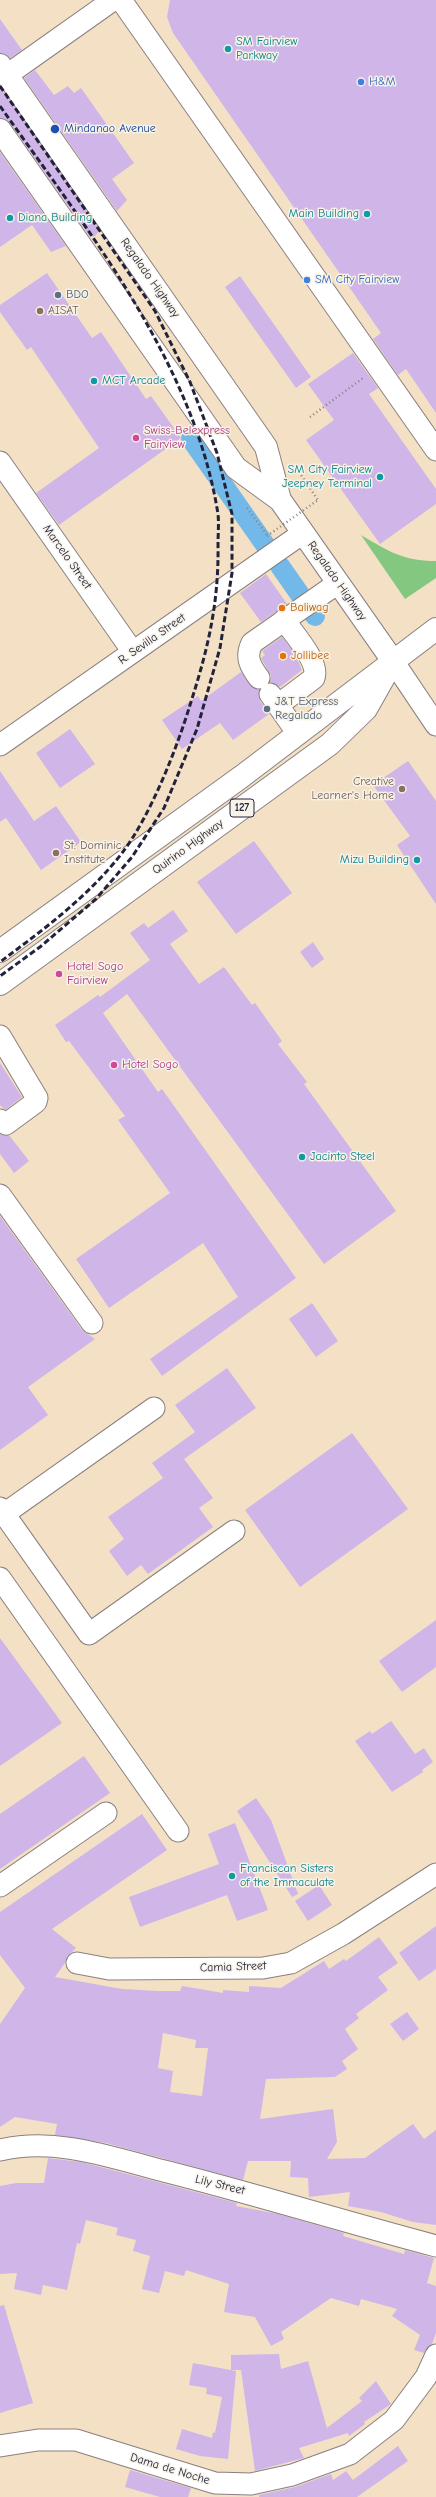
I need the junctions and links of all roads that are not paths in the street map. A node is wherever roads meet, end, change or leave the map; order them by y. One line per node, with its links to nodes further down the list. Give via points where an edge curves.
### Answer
1 (113, 0): 3 (street)
2 (121, 0): 5 (street)
3 (3, 70): 7 (main road, Regalado Highway, via 266,447)
4 (0, 130): 7 (main road, Regalado Highway, via 236,468)
5 (436, 450)
6 (0, 462): 12 (street, Marcelo Street)
7 (280, 500): 8 (main road, Regalado Highway)
8 (303, 533): 9 (main road, Regalado Highway); 12 (street, R. Sevilla Street)
9 (338, 583): 10 (street); 13 (main road, Regalado Highway)
10 (284, 620): 14 (street, via 258,638 249,650 250,666); 14 (street, via 313,661 316,673 314,678)
11 (436, 629): 13 (main road, Quirino Highway / 127)
12 (133, 652): 17 (street, R. Sevilla Street)
13 (393, 661): 15 (street); 16 (main road, Quirino Highway / 127); 19 (main road, Quirino Highway / 127, via 366,709 330,744)
14 (269, 692): 16 (street)
15 (436, 725)
16 (298, 734): 18 (main road, Quirino Highway / 127)
17 (3, 737)
18 (0, 951)
19 (0, 984)
20 (0, 1036): 21 (street)
21 (6, 1060): 22 (street, via 37,1098 36,1102 6,1124)
22 (0, 1120)
23 (0, 1195): 24 (street)
24 (92, 1323)
25 (154, 1408): 26 (street)
26 (2, 1511): 27 (street, via 89,1634)
27 (234, 1531)
28 (0, 1578): 30 (street)
29 (106, 1813): 32 (street)
30 (178, 1831)
31 (436, 1874): 33 (street, Camia Street, via 343,1934 291,1963 263,1968 109,1969)
32 (0, 1886)
33 (77, 1963)
34 (0, 2150): 35 (street, Lily Street, via 43,2144 74,2149 248,2192)
35 (436, 2246)
36 (436, 2355): 37 (street, Dama de Noche, via 426,2377 394,2420 350,2454 292,2475 251,2484 216,2483 76,2440 38,2440)
37 (0, 2446)

